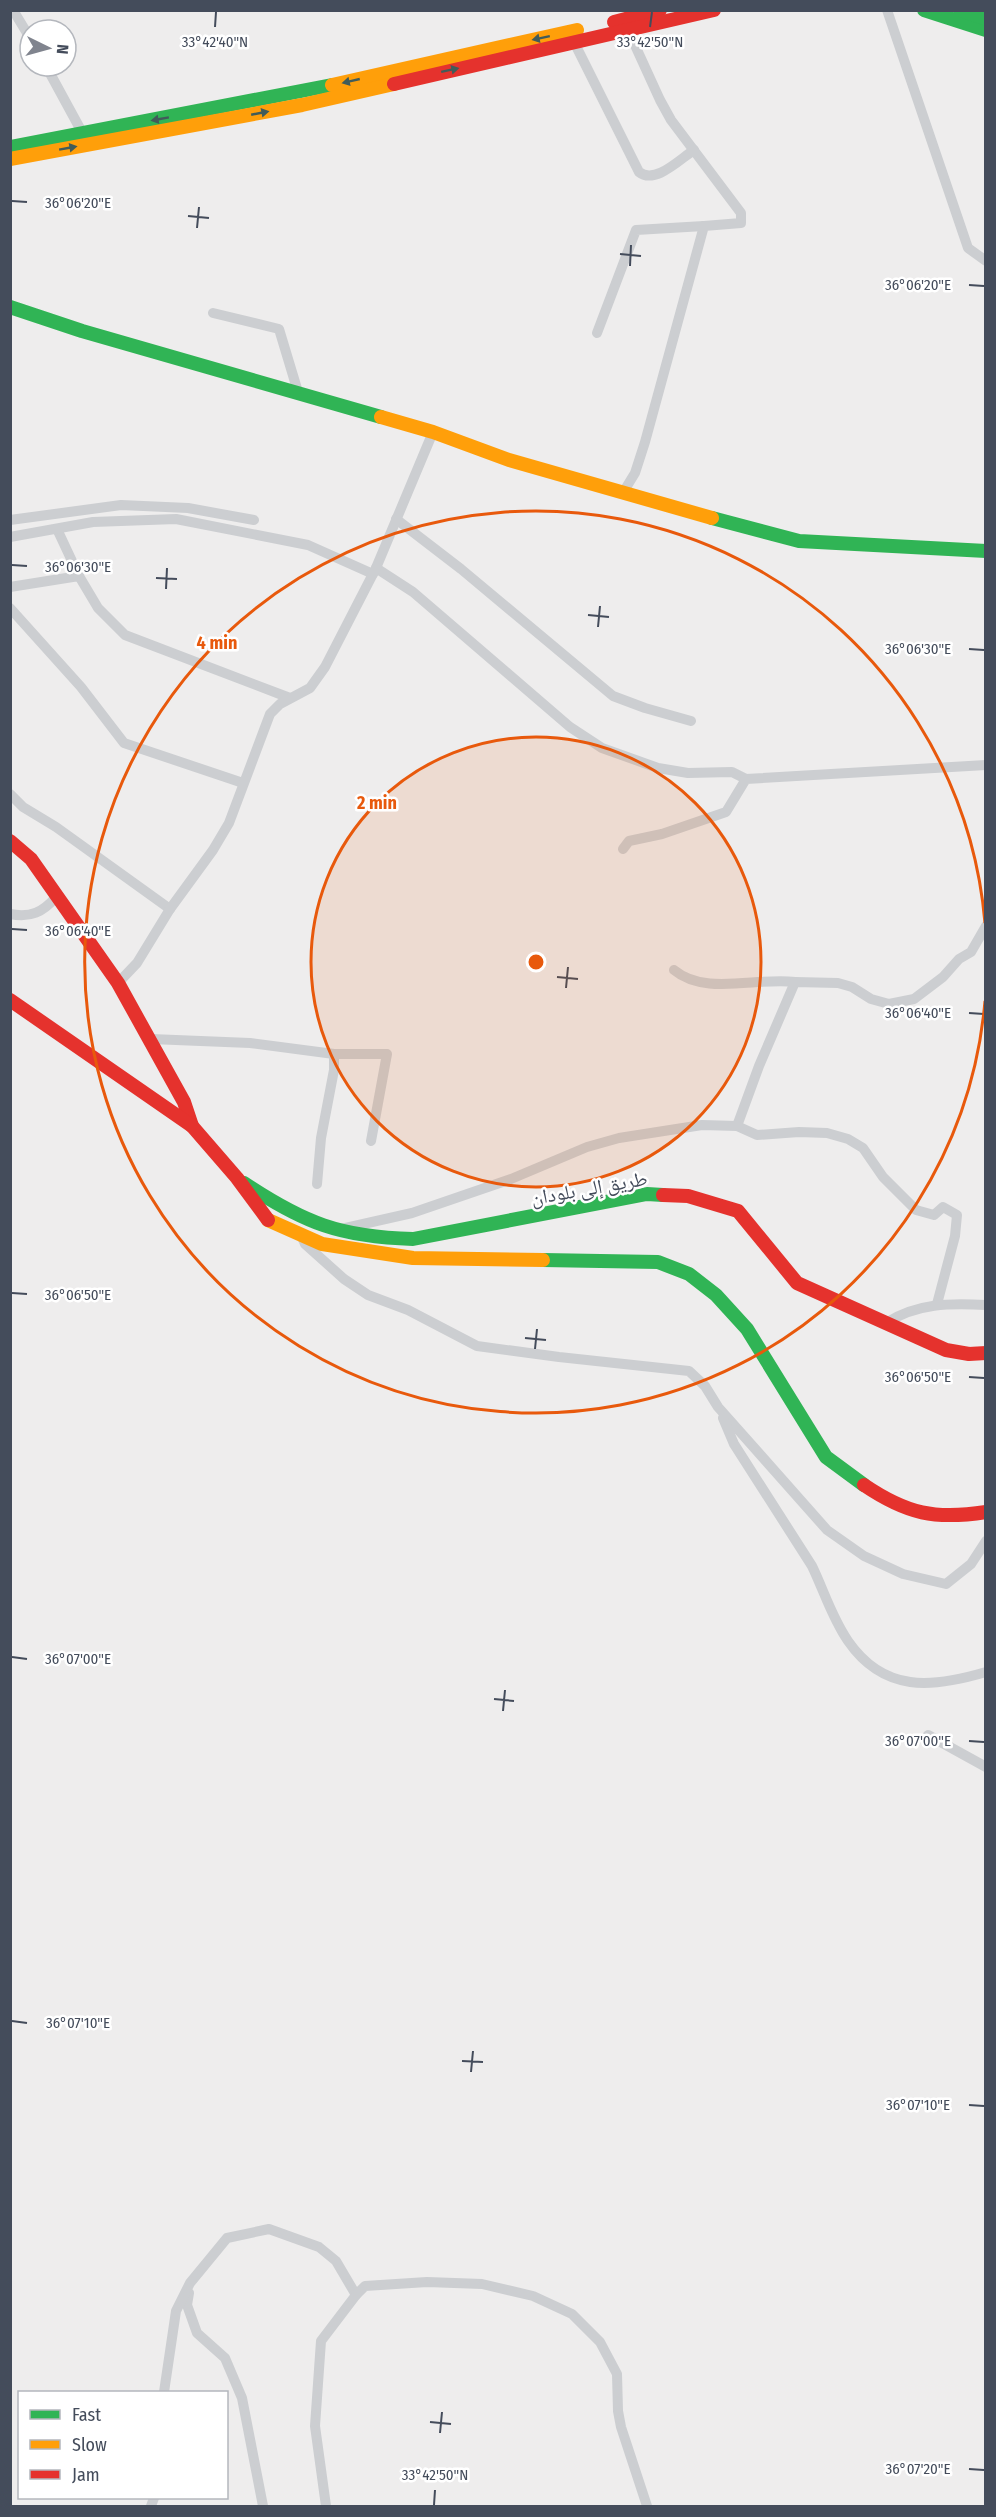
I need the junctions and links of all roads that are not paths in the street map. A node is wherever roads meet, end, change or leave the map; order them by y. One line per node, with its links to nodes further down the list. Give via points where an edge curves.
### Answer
1 (660, 10): 7 (main road)
2 (714, 10): 7 (main road)
3 (887, 10): 16 (street, via 964,238 968,248)
4 (924, 10): 8 (main road)
5 (960, 10): 6 (main road)
6 (986, 19)
7 (620, 21): 9 (main road); 11 (main road, one-way to 11, via 299,93); 13 (street, via 660,100)
8 (986, 30)
9 (574, 42): 13 (street, via 639,172 649,177 656,175); 14 (main road, one-way to 9, via 303,105)
10 (53, 78): 11 (street)
11 (83, 134): 12 (main road)
12 (10, 147)
13 (694, 150): 15 (street, via 741,213 741,223)
14 (10, 159)
15 (704, 226): 19 (street, via 636,230); 22 (street, via 645,442 635,473)
16 (986, 261)
17 (10, 307): 20 (main road)
18 (213, 313): 20 (street, via 279,329)
19 (597, 333)
20 (298, 392): 21 (main road)
21 (433, 432): 22 (main road, via 509,460); 23 (street)
22 (624, 491): 28 (main road, via 799,541)
23 (396, 519): 29 (street); 34 (street, via 613,696)
24 (10, 520): 25 (street, via 121,505 188,508)
25 (254, 520)
26 (57, 529): 27 (street); 29 (street, via 93,522 176,519 309,545); 30 (street)
27 (10, 537)
28 (986, 552)
29 (374, 571): 33 (street, via 326,667 310,688); 36 (street, via 413,592 570,727 602,748 658,768 688,773 732,772)
30 (79, 576): 31 (street); 33 (street, via 98,608 125,635)
31 (10, 587)
32 (10, 608): 37 (street, via 81,687 124,743)
33 (290, 698): 37 (street, via 270,714)
34 (691, 721)
35 (986, 765): 36 (street)
36 (746, 779): 40 (street, via 726,812 629,841)
37 (243, 783): 42 (street, via 229,823)
38 (10, 794): 42 (street)
39 (10, 841): 41 (main road, via 31,859)
40 (623, 849)
41 (56, 897): 43 (street, via 45,909 25,917); 47 (main road)
42 (170, 909): 47 (street, via 137,963)
43 (10, 914)
44 (986, 926): 46 (street, via 971,952 914,999 889,1004 838,983)
45 (674, 970): 46 (street, via 684,978 706,984)
46 (795, 982): 52 (street)
47 (118, 983): 49 (main road)
48 (10, 1000): 51 (main road)
49 (151, 1039): 50 (street, via 260,1044); 51 (main road)
50 (334, 1054): 53 (street, via 387,1054); 55 (street)
51 (192, 1126): 54 (main road)
52 (737, 1126): 56 (street, via 702,1125 619,1138 412,1214); 58 (street, via 757,1135 827,1133 848,1139 863,1148 883,1177 916,1210 934,1215 943,1207 957,1215)
53 (371, 1141)
54 (237, 1178): 56 (main road, طريق إلى بلودان, via 285,1210); 57 (main road, via 266,1219)
55 (317, 1184)
56 (334, 1230): 60 (main road, طريق إلى بلودان, via 374,1238 413,1239 647,1194 688,1196 738,1211 797,1283)
57 (301, 1235): 62 (street, via 305,1244 344,1280 477,1346 689,1371 705,1386); 63 (main road, via 322,1244 413,1258 658,1262 689,1274 716,1295 747,1329 826,1457 866,1487 907,1510 954,1517)
58 (937, 1305): 59 (street); 60 (street, via 899,1315)
59 (986, 1305)
60 (886, 1323): 61 (main road, طريق إلى بلودان, via 945,1350)
61 (986, 1353)
62 (718, 1407): 64 (street, via 826,1530 864,1556 903,1574 946,1584 971,1564); 65 (street, via 734,1444 807,1558 848,1641 860,1656 898,1681 930,1683)
63 (986, 1512)
64 (986, 1541)
65 (986, 1672)
66 (928, 1735): 67 (street)
67 (986, 1767)
68 (190, 2283): 69 (street, via 227,2238 269,2229 319,2247 336,2261); 70 (street, via 176,2311); 71 (street, via 187,2306 197,2333 225,2358 242,2398)
69 (356, 2295): 72 (street, via 321,2341 315,2426); 73 (street, via 365,2286 472,2283 533,2296 572,2314 600,2342 617,2374 621,2427)
70 (164, 2391)
71 (264, 2506)
72 (326, 2506)
73 (647, 2506)

